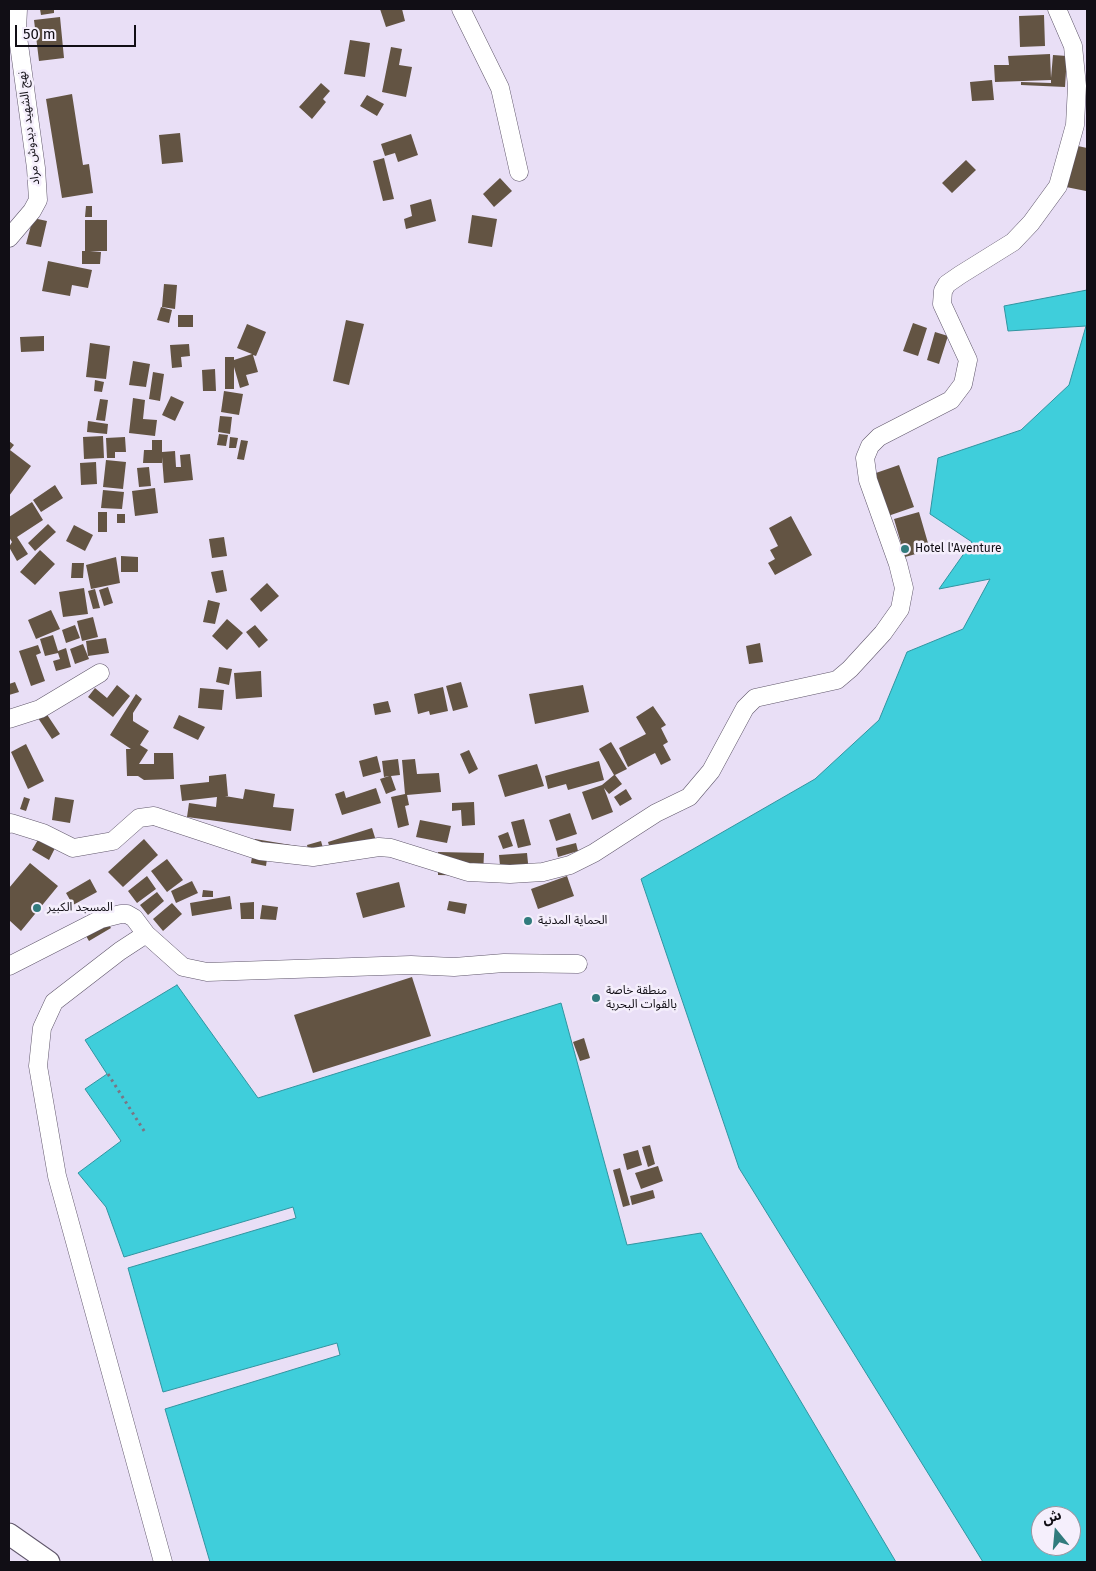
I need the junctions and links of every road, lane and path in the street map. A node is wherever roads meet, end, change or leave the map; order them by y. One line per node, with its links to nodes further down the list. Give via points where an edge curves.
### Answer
1 (18, 9): 5 (street, نهج الشهيد ديدوش مراد, via 17,30 38,200 32,212)
2 (461, 9): 4 (street, via 500,88)
3 (1056, 9): 8 (street, via 1073,46 1078,86 1075,124 1058,186 1014,242 960,275 943,291 942,304 968,360 963,384 951,400 879,437 865,458 868,480 904,588 900,609 883,633 837,680 755,698 745,708 712,771 689,796 570,865 543,872 510,874 468,872 391,848 313,857 260,851 154,816 139,818 112,841 73,848 44,834)
4 (520, 172)
5 (9, 238)
6 (100, 673): 7 (street, via 40,709)
7 (9, 719)
8 (9, 824)
9 (146, 934): 10 (street, via 183,967 207,972 411,965); 11 (street, via 134,918 120,914 101,919); 16 (street, via 54,1002 42,1028 38,1066 57,1176)
10 (578, 964)
11 (9, 966)
12 (108, 1074): 13 (path)
13 (146, 1134)
14 (9, 1534): 15 (main road)
15 (50, 1562)
16 (163, 1562)

